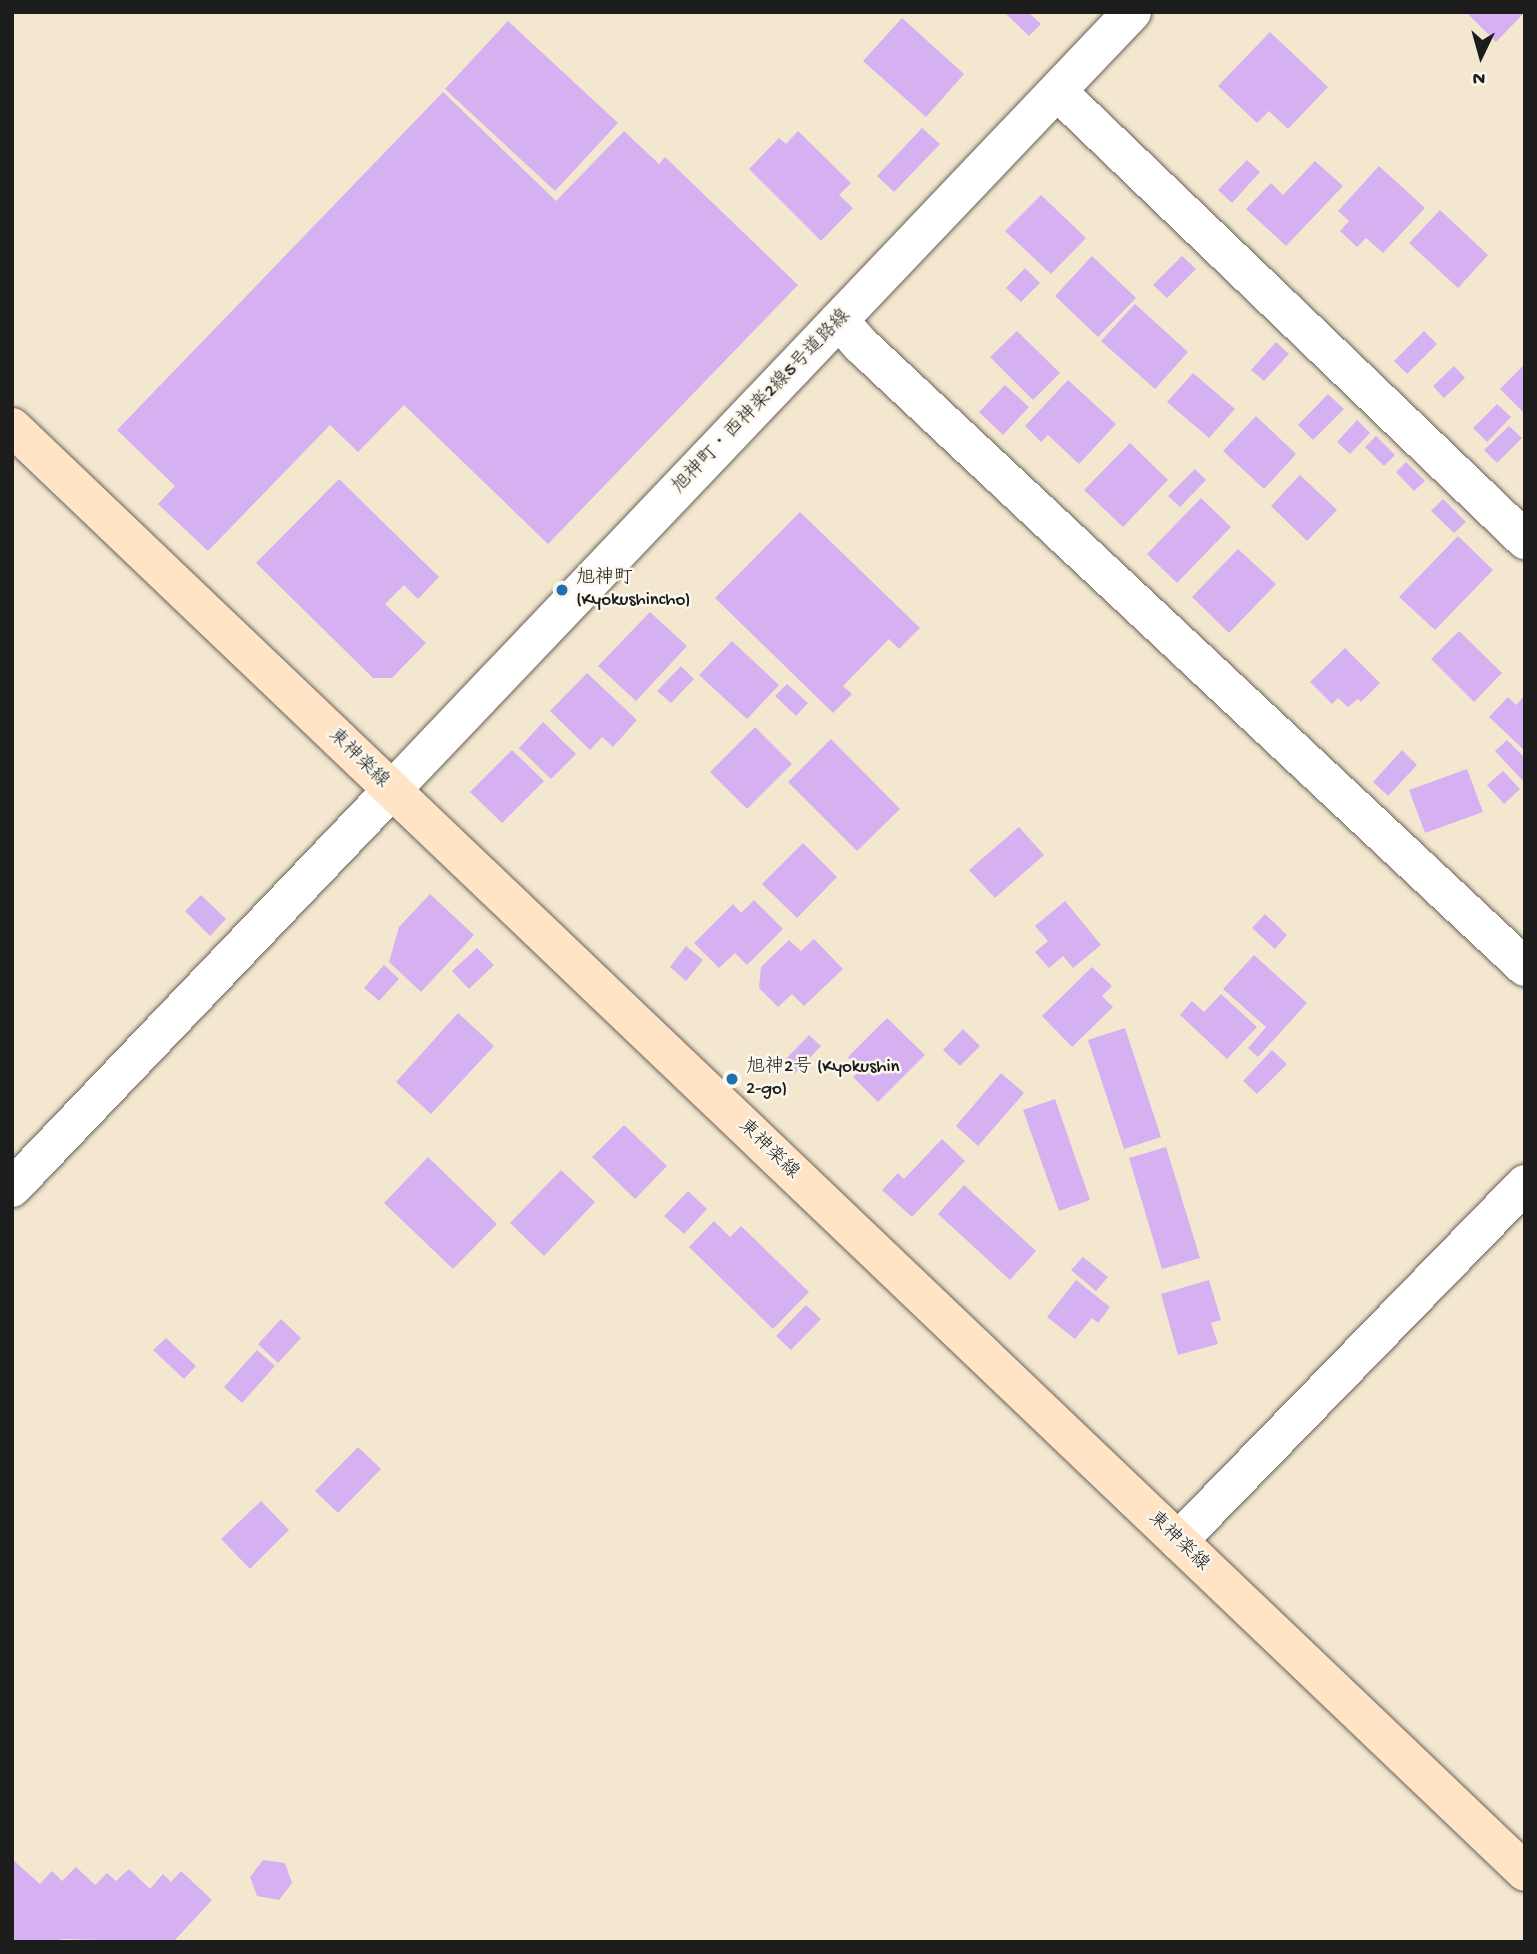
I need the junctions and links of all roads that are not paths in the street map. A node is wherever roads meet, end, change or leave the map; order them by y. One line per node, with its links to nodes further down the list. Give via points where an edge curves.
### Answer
1 (1132, 12): 2 (street, 旭神町・西神楽2線5号道路線)
2 (1057, 91): 3 (street, 旭神町・西神楽2線5号道路線); 5 (street)
3 (839, 320): 6 (street, 旭神町・西神楽2線5号道路線); 7 (street)
4 (12, 427): 6 (main road, 東神楽線)
5 (1525, 540)
6 (391, 791): 9 (street, 旭神町・西神楽2線5号道路線); 10 (main road, 東神楽線)
7 (1525, 967)
8 (1525, 1184): 10 (street)
9 (12, 1188)
10 (1178, 1541): 11 (main road, 東神楽線)
11 (1525, 1872)

